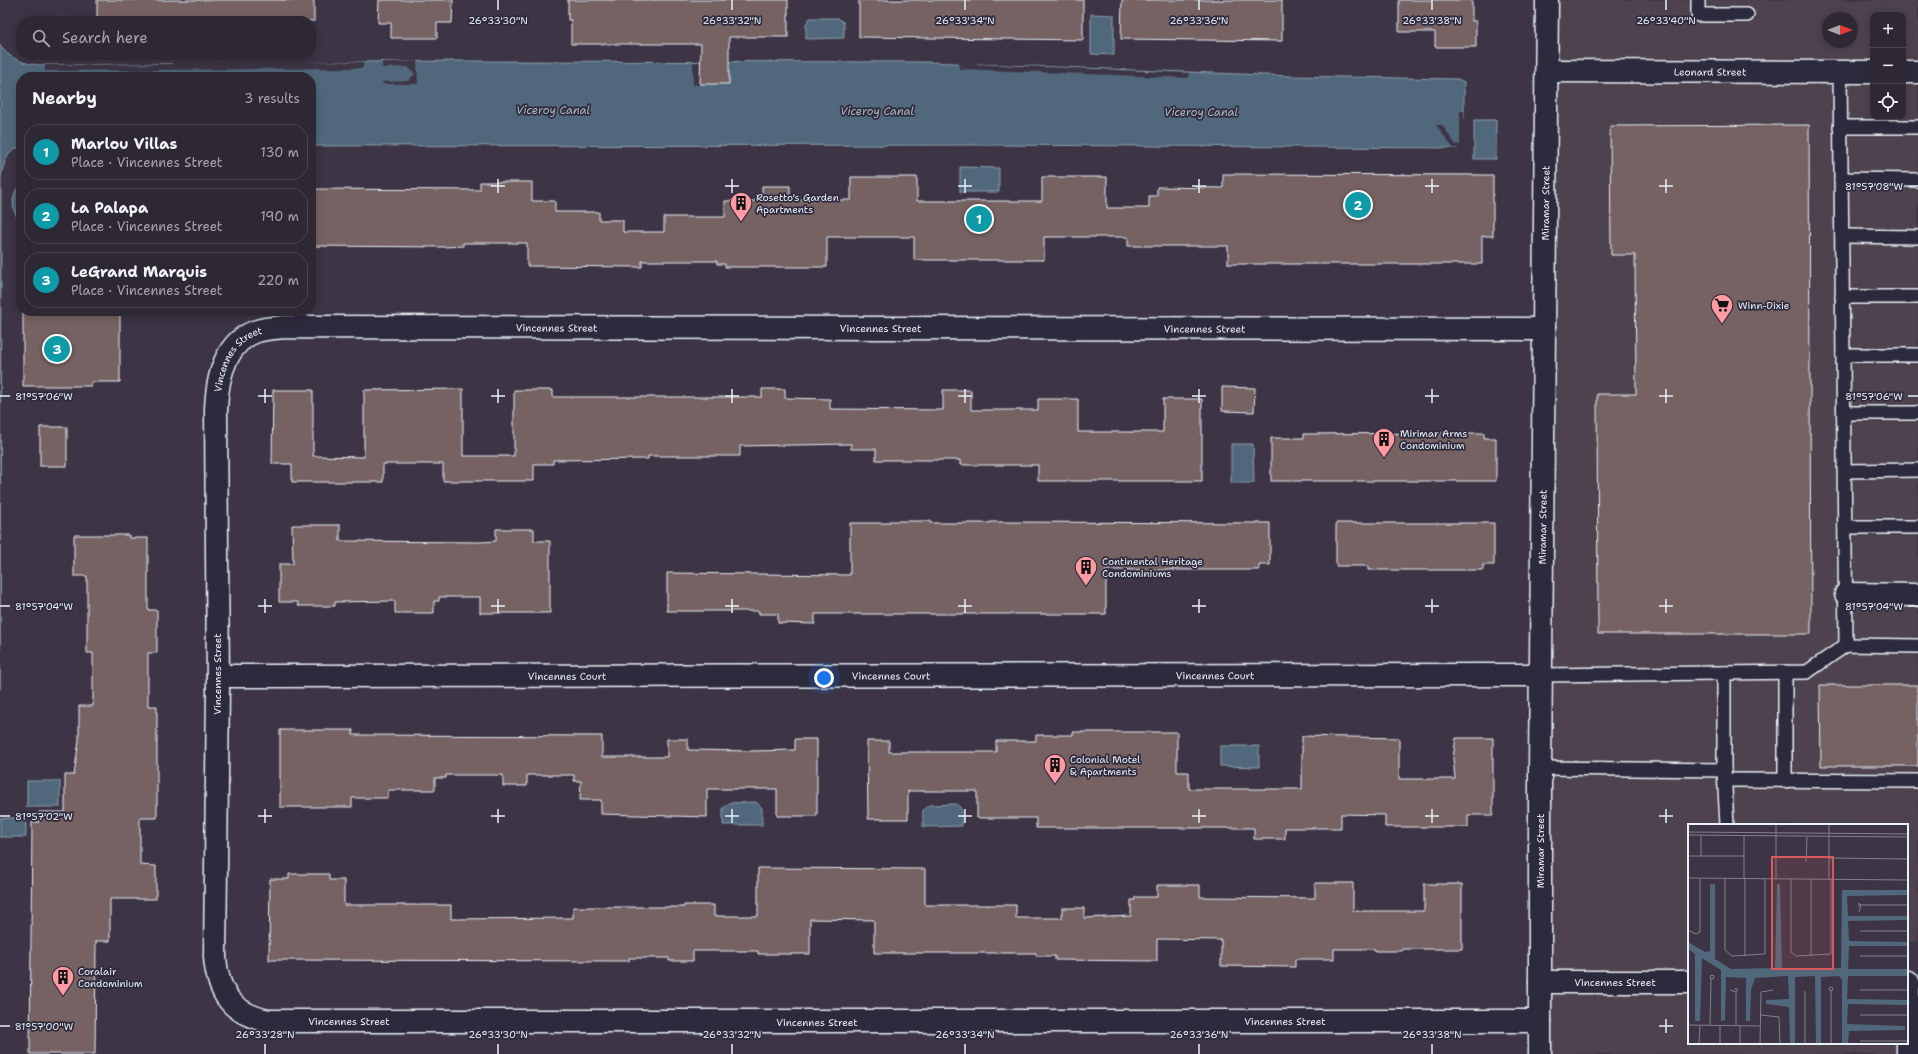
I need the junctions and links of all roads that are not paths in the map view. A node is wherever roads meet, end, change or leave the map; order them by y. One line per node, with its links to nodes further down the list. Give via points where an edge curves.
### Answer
1 (1547, 0): 4 (street, Miramar Street)
2 (1698, 0): 3 (lane, via 1698,15)
3 (1748, 15)
4 (1547, 71): 5 (street, Leonard Street); 17 (street, Miramar Street)
5 (1840, 72): 6 (street, Leonard Street); 9 (lane)
6 (1870, 72)
7 (1906, 72): 8 (street)
8 (1918, 72)
9 (1840, 127): 10 (lane); 11 (lane)
10 (1918, 127)
11 (1841, 179): 12 (lane); 13 (lane)
12 (1918, 180)
13 (1842, 236): 14 (lane); 15 (lane)
14 (1918, 237)
15 (1842, 297): 16 (lane); 18 (lane)
16 (1918, 297)
17 (1544, 329): 32 (street, Miramar Street); 33 (street, Vincennes Street, via 284,327 258,330 242,339 233,348 222,368 216,392)
18 (1843, 355): 19 (lane); 20 (lane)
19 (1918, 355)
20 (1844, 413): 21 (lane); 23 (lane)
21 (1918, 413)
22 (1918, 470): 23 (lane)
23 (1845, 471): 24 (lane)
24 (1845, 527): 25 (lane); 26 (lane)
25 (1918, 527)
26 (1846, 594): 27 (street); 28 (lane)
27 (1918, 594)
28 (1846, 645): 29 (lane); 30 (lane, via 1807,672)
29 (1918, 646)
30 (1785, 672): 31 (lane); 36 (lane)
31 (1724, 673): 32 (lane); 35 (lane)
32 (1541, 675): 33 (street, Vincennes Court); 34 (street, Miramar Street)
33 (218, 676): 42 (street, Vincennes Street, via 216,974 227,1000 241,1011 258,1019)
34 (1540, 768): 35 (lane); 39 (street, Miramar Street)
35 (1725, 775): 36 (lane); 38 (lane)
36 (1785, 781): 37 (lane)
37 (1918, 781)
38 (1727, 824)
39 (1540, 982): 40 (street, Vincennes Street); 42 (street, Miramar Street)
40 (1688, 982)
41 (1911, 982): 44 (street)
42 (1540, 1021): 43 (street, Miramar Street)
43 (1540, 1054)
44 (1908, 1054)

